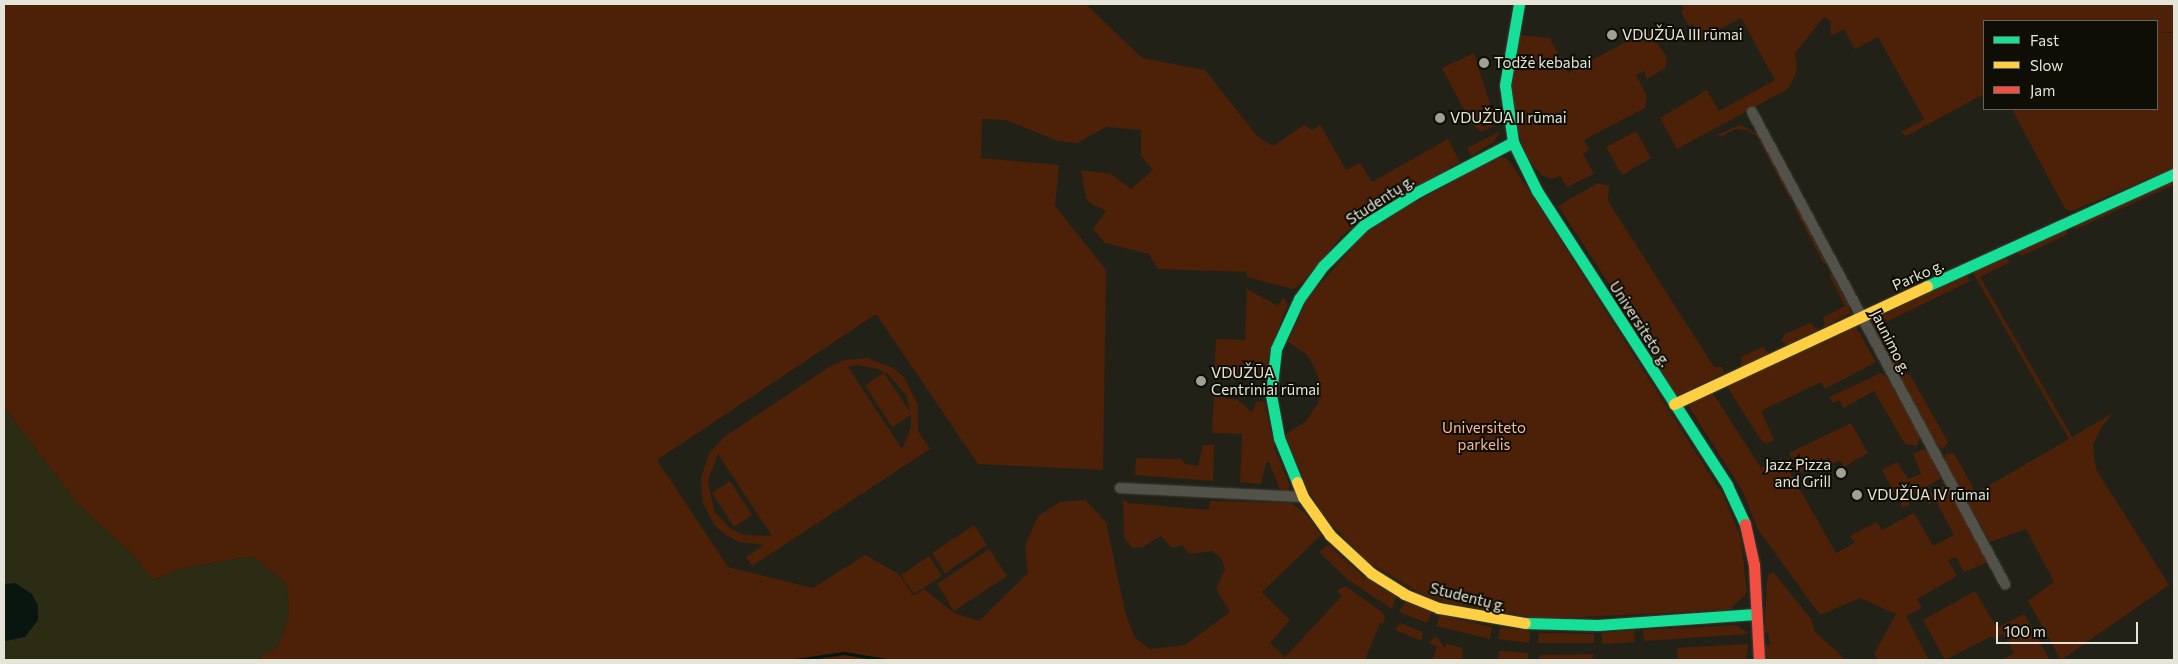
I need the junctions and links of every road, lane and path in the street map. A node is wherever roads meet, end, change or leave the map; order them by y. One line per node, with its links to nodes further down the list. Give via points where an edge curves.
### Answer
1 (1519, 4): 3 (street, Universiteto g., via 1505,85)
2 (1752, 112): 5 (street, Jaunimo g.)
3 (1513, 142): 6 (street, Universiteto g., via 1537,190); 8 (street, Studentų g., via 1419,191 1364,225 1323,266 1299,299 1276,349 1271,395 1279,438)
4 (2174, 174): 5 (street, Parko g.)
5 (1861, 317): 6 (street, Parko g.); 9 (street, Jaunimo g.)
6 (1674, 404): 10 (street, Universiteto g., via 1727,485 1744,521 1752,550)
7 (1120, 488): 8 (street)
8 (1302, 496): 10 (street, Studentų g., via 1330,535 1371,573 1404,594 1438,608 1517,623 1559,626)
9 (2005, 584)
10 (1756, 614): 11 (street, Universiteto g.)
11 (1759, 660)

